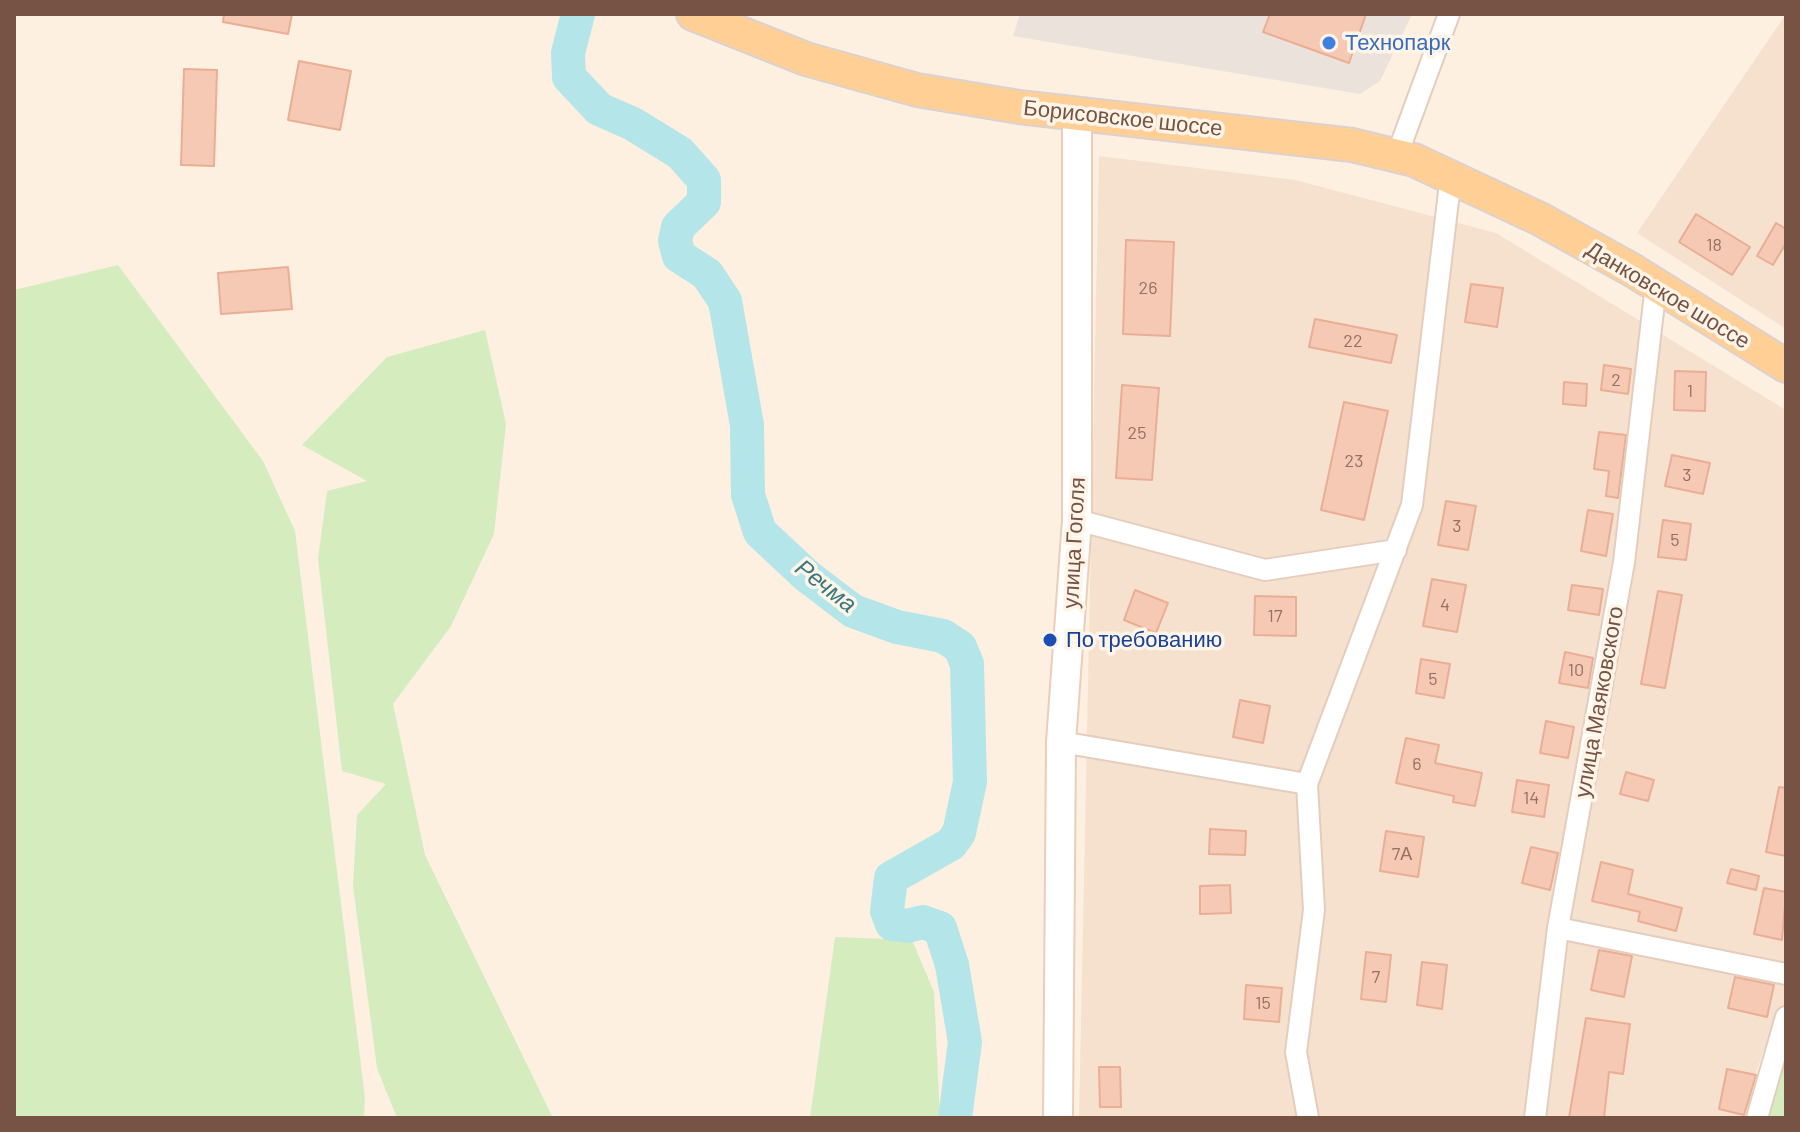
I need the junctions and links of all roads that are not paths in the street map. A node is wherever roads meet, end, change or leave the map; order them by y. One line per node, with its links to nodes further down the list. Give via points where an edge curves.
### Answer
1 (693, 14): 3 (main road, Борисовское шоссе, via 806,59 888,83 983,102)
2 (1449, 14): 4 (street)
3 (1077, 112): 4 (main road, Борисовское шоссе); 9 (street, улица Гоголя)
4 (1397, 155): 5 (main road, Борисовское шоссе)
5 (1451, 175): 6 (main road, Борисовское шоссе); 10 (street, via 1412,505)
6 (1549, 225): 7 (main road, Данковское шоссе)
7 (1656, 285): 8 (main road, Данковское шоссе); 13 (street, улица Маяковского, via 1624,562)
8 (1786, 366)
9 (1077, 520): 10 (street, via 1265,570); 11 (street, улица Гоголя)
10 (1396, 550): 12 (street)
11 (1061, 742): 12 (street); 16 (street, улица Гоголя)
12 (1307, 784): 17 (street, via 1314,910 1296,1052)
13 (1558, 928): 14 (street); 18 (street, улица Маяковского)
14 (1786, 974)
15 (1786, 1017): 19 (street)
16 (1058, 1118)
17 (1308, 1118)
18 (1535, 1118)
19 (1757, 1118)

